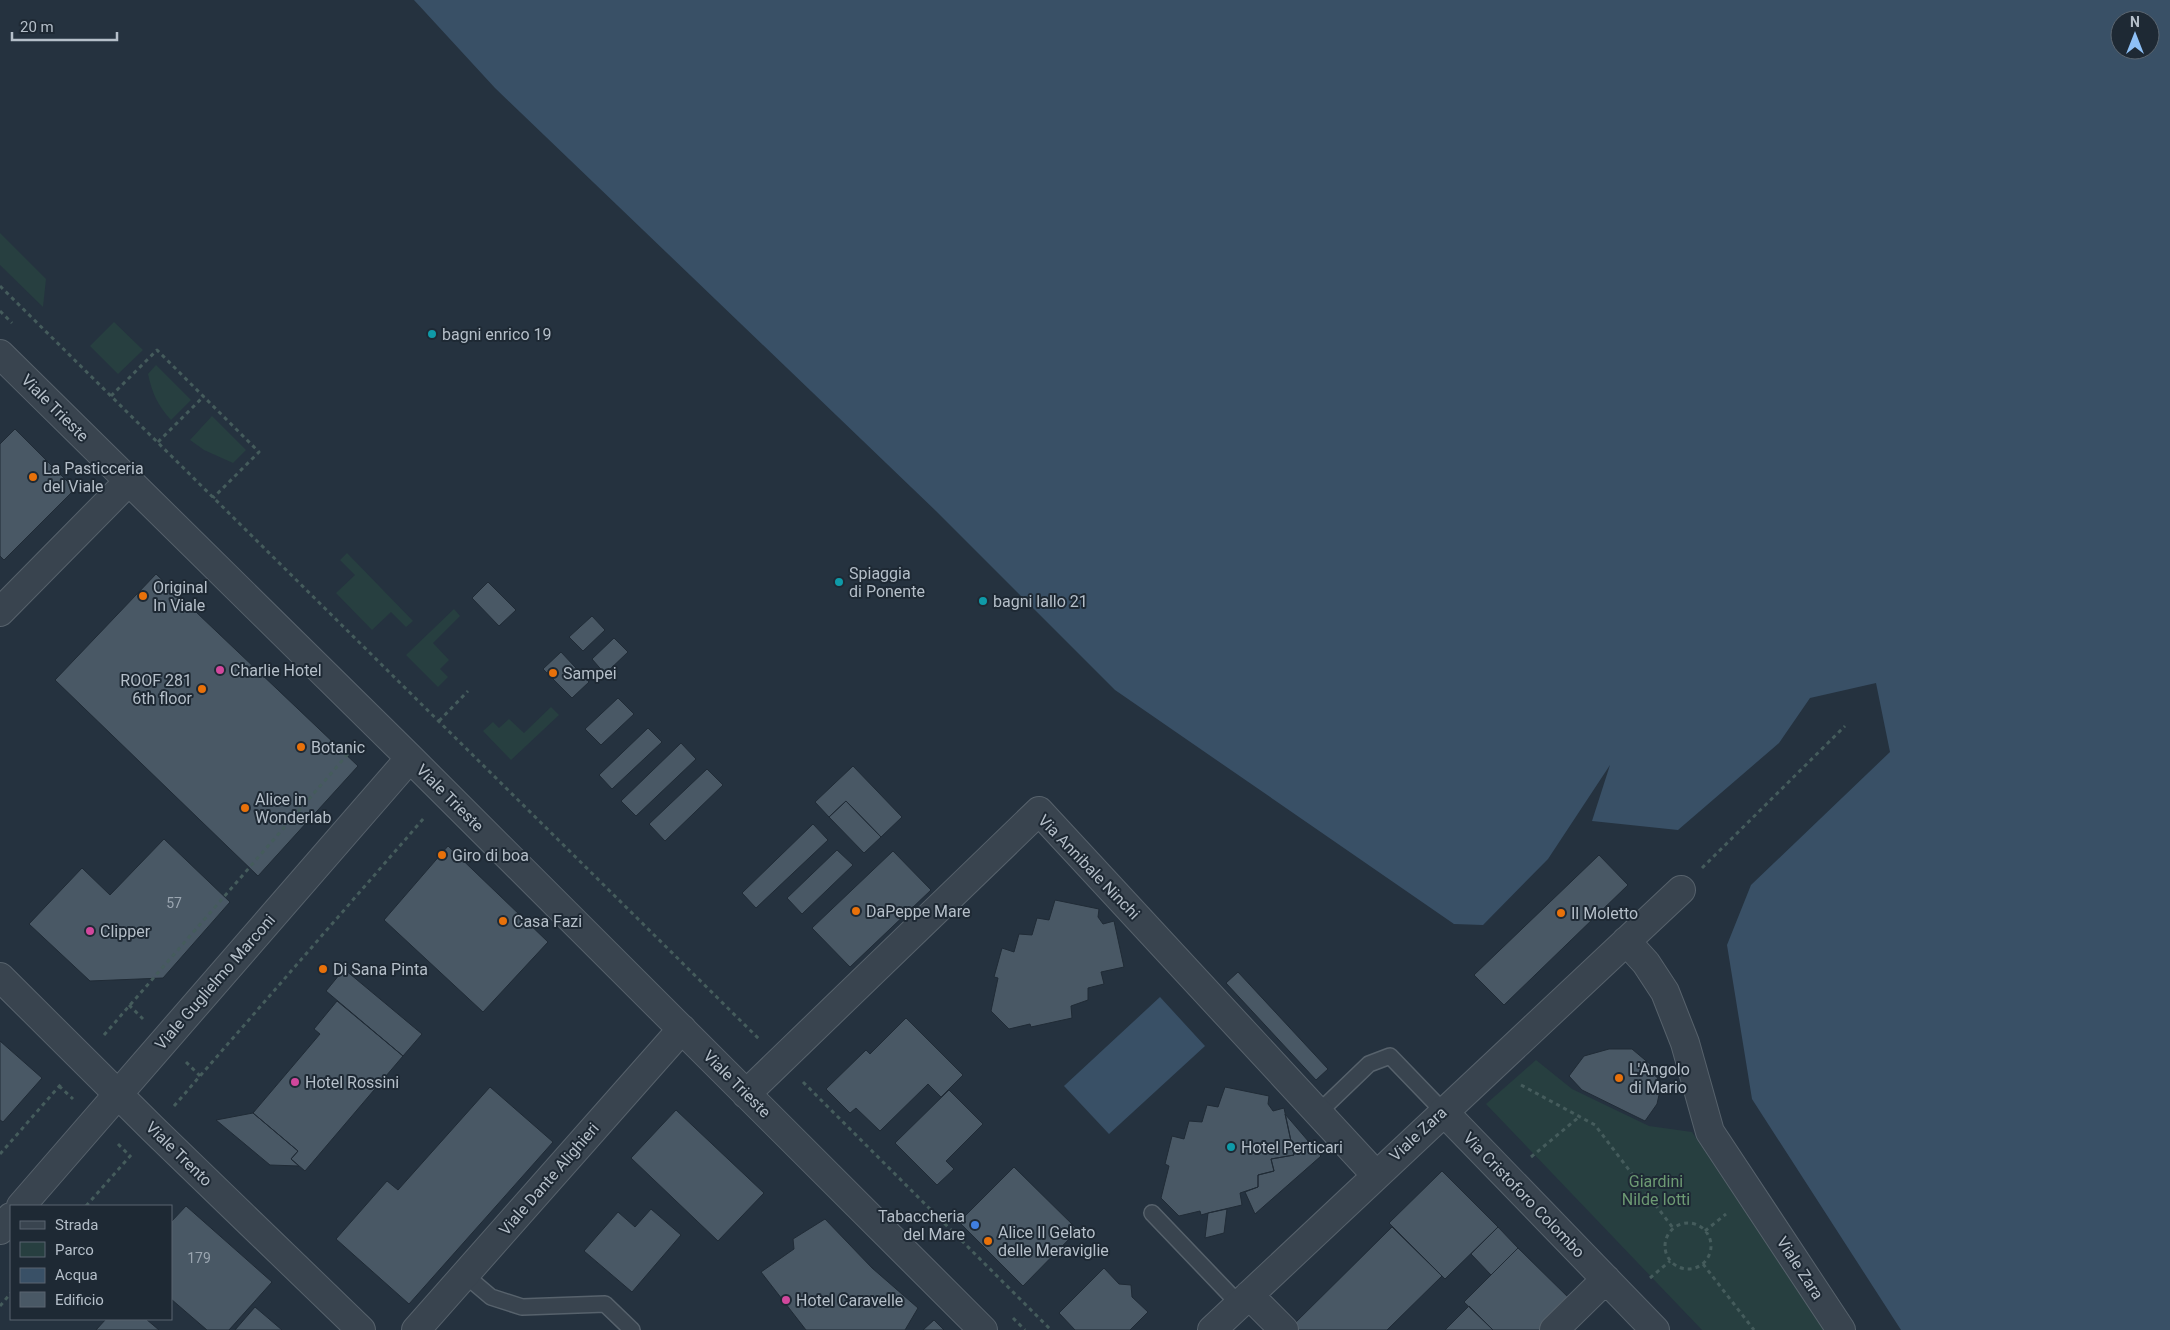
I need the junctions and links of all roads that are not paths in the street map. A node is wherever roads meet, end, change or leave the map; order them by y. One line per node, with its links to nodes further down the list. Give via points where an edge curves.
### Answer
1 (0, 354): 2 (street, Viale Trieste)
2 (129, 482): 3 (street); 4 (street, Viale Trieste)
3 (0, 612)
4 (410, 758): 8 (street, Viale Trieste); 9 (street, Viale Guglielmo Marconi)
5 (1681, 890): 6 (street, Viale Zara)
6 (1626, 940): 11 (street, Viale Zara); 29 (street, Viale Zara, via 1665,992 1685,1043 1710,1132)
7 (0, 976): 9 (street, Viale Trento)
8 (682, 1029): 10 (street, Viale Trieste); 18 (street, Viale Dante Alighieri)
9 (118, 1094): 14 (street, Viale Guglielmo Marconi); 21 (street, Viale Trento)
10 (746, 1094): 12 (street, Via Annibale Ninchi, via 1039,811); 24 (street, Viale Trieste)
11 (1443, 1111): 12 (lane, via 1390,1056 1370,1064); 13 (street, Viale Zara); 19 (street, Via Cristoforo Colombo)
12 (1318, 1113): 13 (street, Via Annibale Ninchi)
13 (1375, 1174): 20 (street, Viale Zara)
14 (22, 1205)
15 (1152, 1214): 20 (lane)
16 (10, 1218): 17 (street)
17 (0, 1230)
18 (465, 1275): 22 (street, Viale Dante Alighieri); 23 (lane, via 491,1298 522,1307 606,1304)
19 (1606, 1279): 27 (street); 28 (street, Via Cristoforo Colombo)
20 (1244, 1299): 25 (street, Viale Zara); 26 (street)
21 (360, 1330)
22 (416, 1330)
23 (632, 1330)
24 (983, 1330)
25 (1212, 1330)
26 (1284, 1330)
27 (1554, 1330)
28 (1655, 1330)
29 (1841, 1330)

